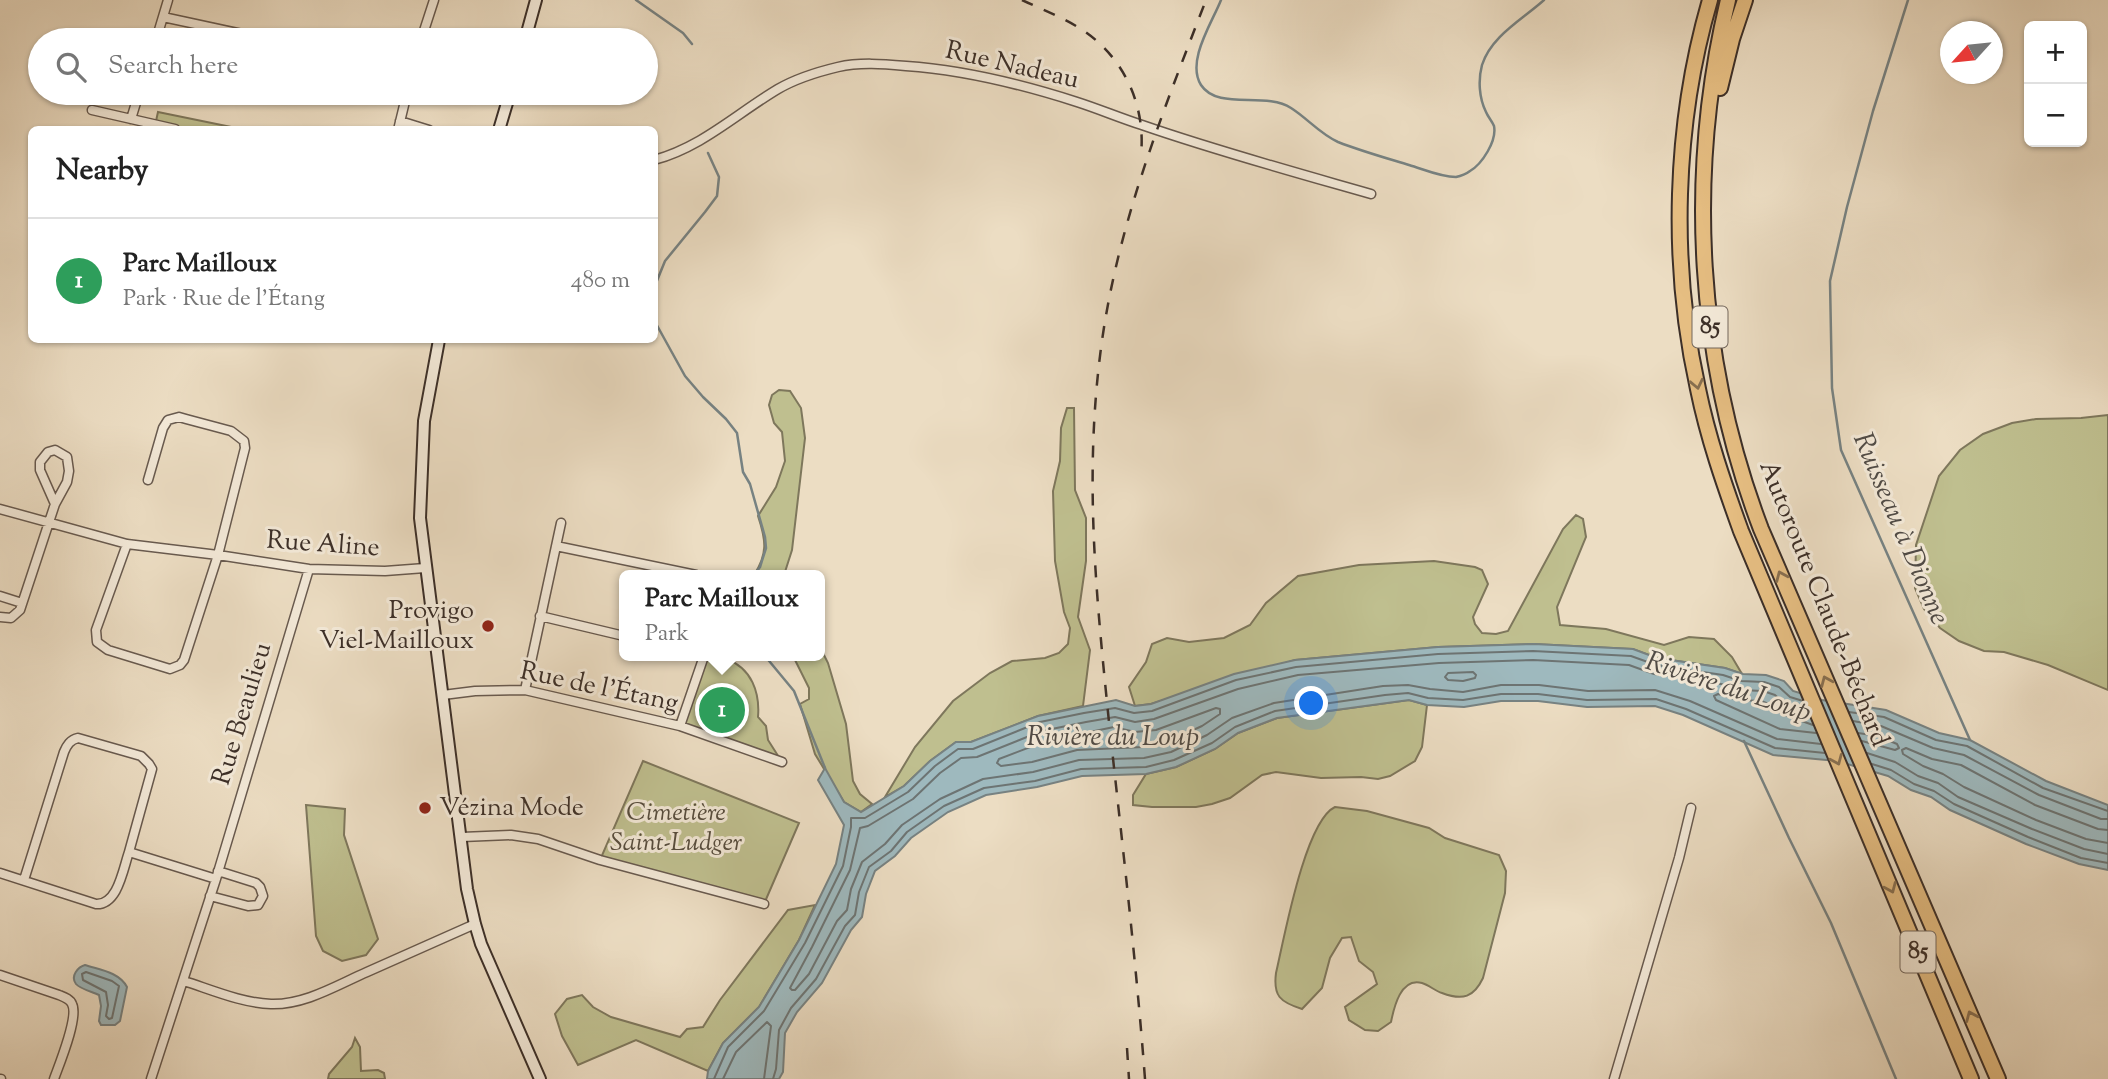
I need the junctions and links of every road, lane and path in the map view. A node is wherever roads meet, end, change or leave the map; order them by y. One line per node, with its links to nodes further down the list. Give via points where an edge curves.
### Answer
1 (168, 0): 8 (street)
2 (434, 0): 11 (street)
3 (536, 0): 12 (main road)
4 (1700, 0): 23 (highway, via 1677,141)
5 (1710, 0): 23 (highway, Autoroute Claude-Béchard / 85, via 1684,138)
6 (1728, 0): 25 (highway, Autoroute Claude-Béchard / 85, via 1710,96 1702,204 1707,297)
7 (1745, 0): 25 (highway, via 1721,82 1710,176 1710,255)
8 (163, 17): 9 (street); 10 (street)
9 (160, 28)
10 (214, 28)
11 (425, 28)
12 (528, 28)
13 (135, 105): 17 (street)
14 (404, 105): 18 (street)
15 (506, 105): 20 (main road)
16 (92, 110): 17 (street)
17 (131, 119): 19 (street)
18 (399, 125)
19 (162, 126)
20 (500, 126)
21 (658, 158): 22 (street, Rue Nadeau, via 702,140 801,78 872,63 1002,79)
22 (1371, 194)
23 (1682, 264): 62 (highway, Autoroute Claude-Béchard / 85, one-way to 62, via 1691,356 1728,497)
24 (438, 343): 34 (main road, via 422,467 420,518)
25 (1721, 393): 63 (highway, Autoroute Claude-Béchard / 85, one-way to 25, via 1752,504)
26 (148, 480): 33 (street, via 163,428 172,418 231,431 244,441)
27 (55, 504): 27 (street, via 69,471 67,457 55,450 40,461); 29 (street)
28 (0, 509): 29 (street)
29 (50, 521): 31 (street); 38 (street)
30 (561, 523): 32 (street)
31 (127, 544): 33 (street, Rue Aline); 33 (street, via 96,630 97,642 108,650 170,669 184,660)
32 (556, 546): 36 (street); 39 (street)
33 (218, 555): 35 (street, Rue Aline)
34 (425, 568): 35 (street, Rue Aline); 44 (main road)
35 (309, 569): 51 (street, Rue Beaulieu)
36 (672, 570)
37 (0, 596): 38 (street)
38 (22, 603): 40 (street, via 11,618)
39 (540, 616): 41 (street); 43 (street)
40 (0, 617)
41 (619, 635)
42 (702, 661): 45 (street)
43 (525, 690): 44 (street, Rue de l'Étang); 45 (street, Rue de l'Étang)
44 (443, 695): 48 (main road)
45 (680, 726): 46 (street, Rue de l'Étang)
46 (782, 762)
47 (1691, 808): 61 (street)
48 (462, 837): 54 (street, via 538,839); 55 (main road)
49 (129, 852): 51 (street); 52 (street, via 113,896 102,905); 52 (street, via 152,769 141,756 86,739 72,740 54,780)
50 (0, 873): 52 (street)
51 (217, 875): 53 (street, Rue Beaulieu); 53 (street, via 256,883 263,897 258,905 248,906)
52 (24, 880)
53 (210, 896): 57 (street, Rue Beaulieu)
54 (764, 904)
55 (475, 924): 57 (street, via 288,1003 253,1002); 60 (main road)
56 (0, 975): 58 (street, via 60,995 72,1004 73,1019)
57 (184, 981): 59 (street, Rue Beaulieu)
58 (54, 1079)
59 (151, 1079)
60 (540, 1079)
61 (1614, 1079)
62 (1971, 1079)
63 (1998, 1079)

